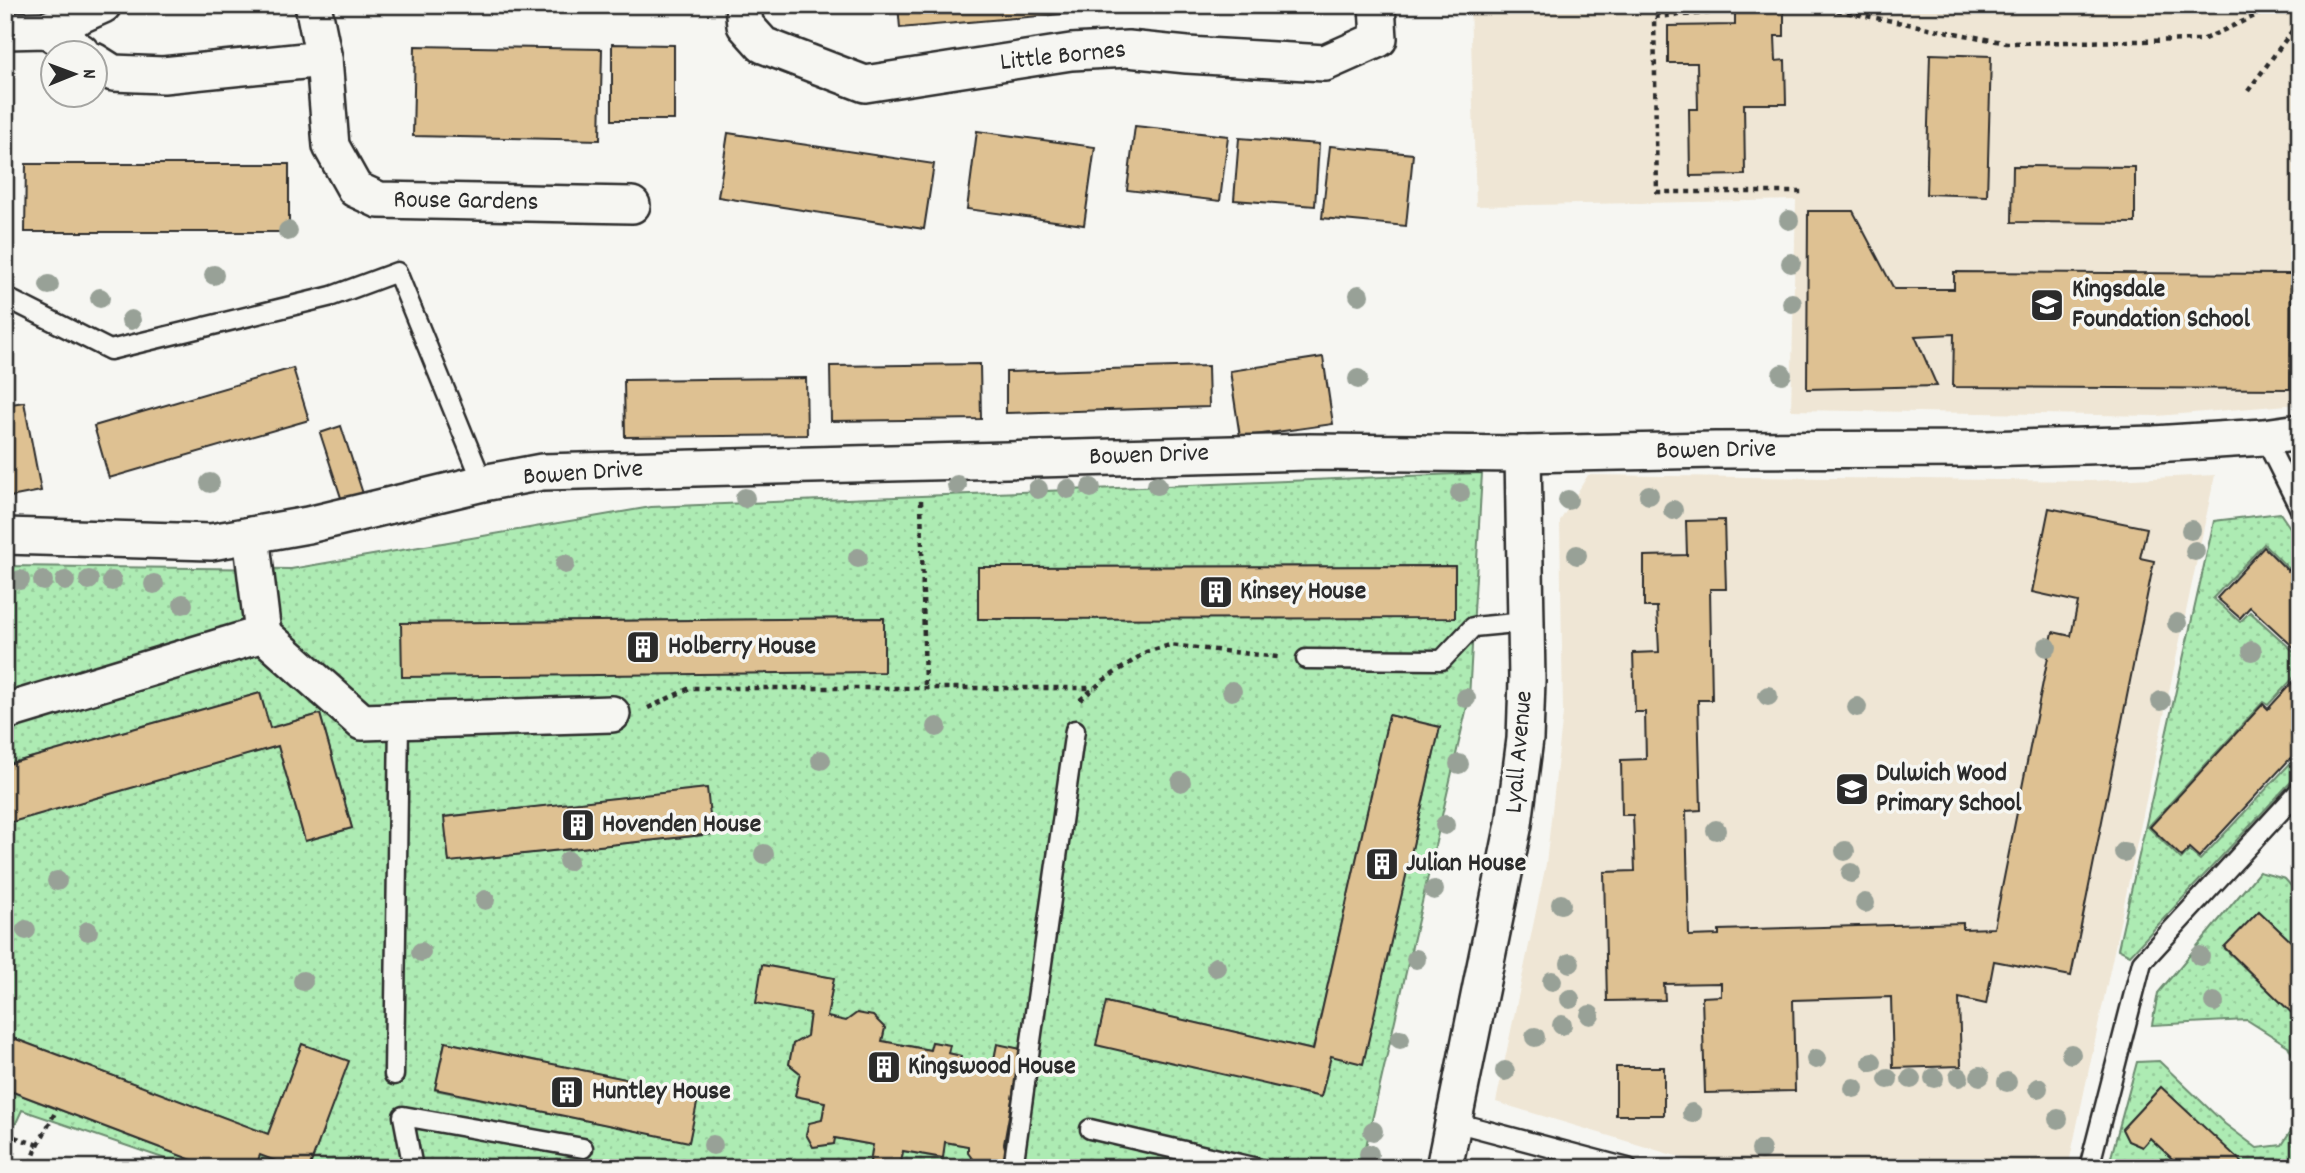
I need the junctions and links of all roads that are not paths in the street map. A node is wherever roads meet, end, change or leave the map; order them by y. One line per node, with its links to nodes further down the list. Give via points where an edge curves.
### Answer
1 (103, 5): 5 (street)
2 (313, 5): 8 (street, Rouse Gardens)
3 (743, 5): 4 (street, Little Bornes, via 745,25 763,45 865,83 1071,52 1128,49 1325,63 1379,39)
4 (1377, 5)
5 (47, 30): 6 (street); 7 (street)
6 (5, 31)
7 (59, 38)
8 (324, 59): 9 (street, via 163,75); 10 (street, Rouse Gardens, via 331,146 355,189 379,200)
9 (108, 70)
10 (632, 205)
11 (5, 299): 15 (lane, via 110,350 332,296 397,272)
12 (2300, 432): 13 (street, Bowen Drive)
13 (2264, 437): 14 (street, Bowen Drive, via 1985,449); 16 (lane)
14 (1523, 454): 15 (street, Bowen Drive, via 1310,452 542,472); 19 (street, Lyall Avenue)
15 (483, 484): 17 (street, Bowen Drive)
16 (2300, 509)
17 (251, 535): 18 (street, Bowen Drive, via 211,542); 20 (street)
18 (5, 536)
19 (1526, 622): 21 (lane, via 1473,627 1442,660); 28 (street, Lyall Avenue, via 1525,739 1514,824)
20 (263, 634): 22 (street); 24 (street, via 362,722)
21 (1306, 659)
22 (5, 712)
23 (612, 714): 24 (street)
24 (399, 721): 27 (lane)
25 (1075, 730): 32 (lane)
26 (2300, 790): 36 (lane, via 2142,962)
27 (394, 1075)
28 (1454, 1122): 34 (street, Lyall Avenue); 35 (lane)
29 (1090, 1129): 33 (lane)
30 (583, 1148): 31 (lane, via 403,1116)
31 (413, 1168)
32 (1013, 1168)
33 (1257, 1168)
34 (1444, 1168)
35 (1628, 1168)
36 (2088, 1168)

